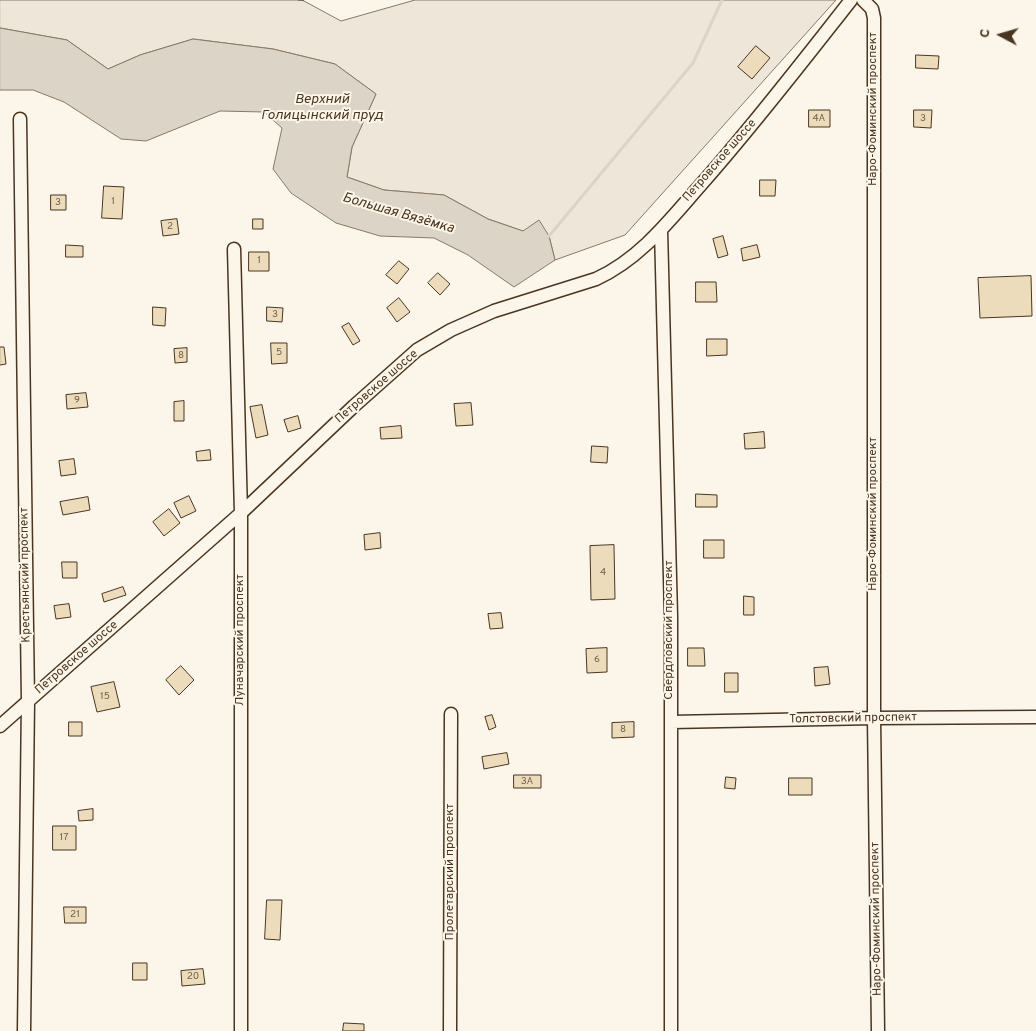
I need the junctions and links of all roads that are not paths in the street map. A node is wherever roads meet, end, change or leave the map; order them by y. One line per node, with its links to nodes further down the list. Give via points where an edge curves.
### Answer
1 (851, 0): 4 (street, Петровское шоссе, via 742,138)
2 (863, 0): 10 (street, Наро-Фоминский проспект, via 872,9 874,18)
3 (20, 119): 7 (street, Крестьянский проспект)
4 (661, 230): 6 (street, Петровское шоссе, via 641,250 609,273 494,311 417,350); 11 (street, Свердловский проспект, via 672,616)
5 (234, 248): 6 (street, Луначарский проспект)
6 (241, 513): 7 (street, Петровское шоссе); 14 (street, Луначарский проспект)
7 (28, 701): 12 (street, Петровское шоссе); 13 (street, Крестьянский проспект)
8 (452, 714): 15 (street, Пролетарский проспект)
9 (1036, 717): 10 (street, Толстовский проспект)
10 (874, 718): 11 (street, Толстовский проспект); 17 (street, Наро-Фоминский проспект)
11 (671, 722): 16 (street, Свердловский проспект)
12 (0, 726)
13 (24, 1031)
14 (241, 1031)
15 (450, 1031)
16 (671, 1031)
17 (878, 1031)

